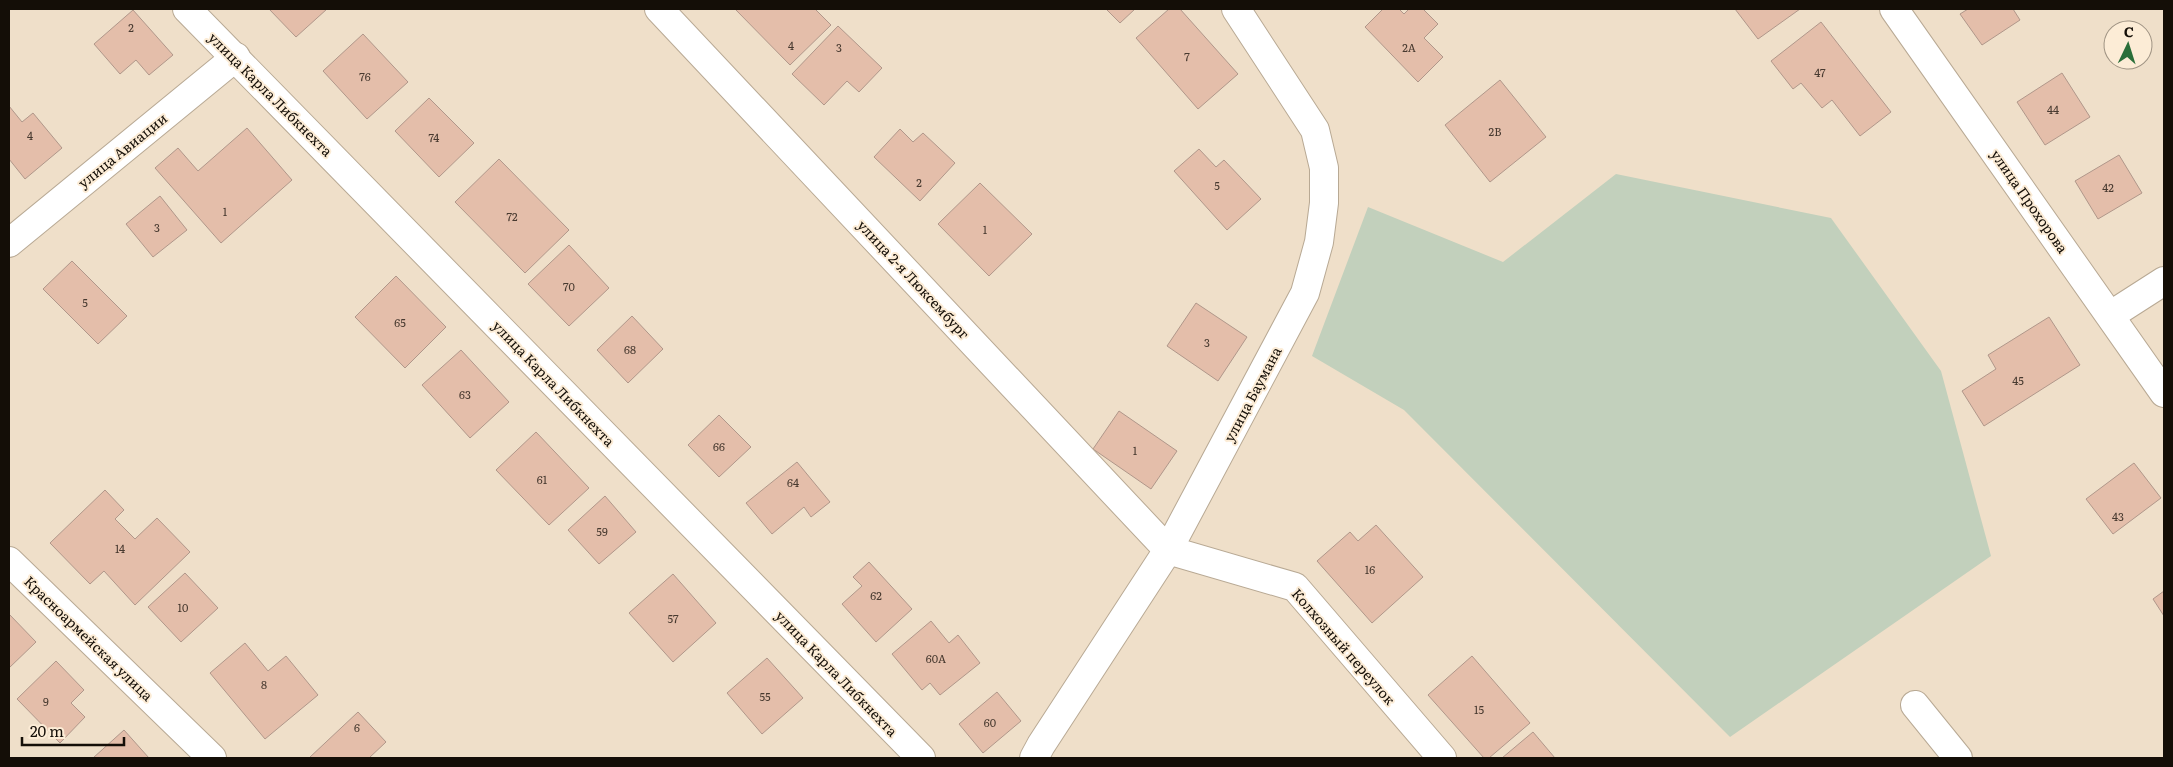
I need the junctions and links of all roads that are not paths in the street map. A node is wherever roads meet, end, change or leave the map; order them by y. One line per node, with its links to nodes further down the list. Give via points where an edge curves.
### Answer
1 (187, 9): 5 (street, улица Карла Либкнехта)
2 (659, 9): 10 (street, улица 2-я Люксембург)
3 (1236, 9): 10 (street, улица Баумана, via 1315,130 1324,168 1324,203 1319,242 1305,293)
4 (1894, 9): 8 (street, улица Прохорова)
5 (236, 57): 6 (street, улица Авиации); 14 (street, улица Карла Либкнехта)
6 (9, 243)
7 (2164, 282): 8 (street)
8 (2111, 315): 9 (street, улица Прохорова)
9 (2164, 393)
10 (1168, 550): 15 (street, улица Баумана); 16 (street, Колхозный переулок, via 1295,587)
11 (9, 561): 13 (street, Красноармейская улица)
12 (1915, 704): 17 (street)
13 (212, 758)
14 (921, 758)
15 (1034, 758)
16 (1442, 758)
17 (1958, 758)

